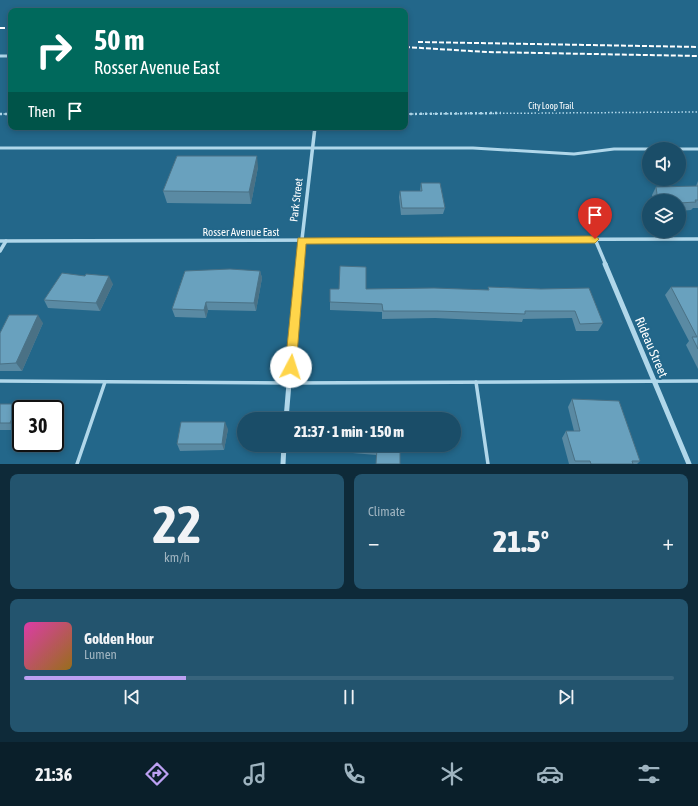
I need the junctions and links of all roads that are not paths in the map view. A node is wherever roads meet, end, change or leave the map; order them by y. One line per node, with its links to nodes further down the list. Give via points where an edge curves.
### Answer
1 (316, 130): 2 (street, Park Street)
2 (313, 147): 3 (lane); 4 (lane, via 473,148 574,154 614,149); 7 (street, Park Street)
3 (0, 148)
4 (698, 148)
5 (595, 239): 6 (street, Rosser Avenue East); 7 (street, Rosser Avenue East); 12 (street, Rideau Street)
6 (698, 239)
7 (301, 240): 9 (street, Rosser Avenue East); 16 (street, Park Street)
8 (0, 241): 9 (street, Rosser Avenue East)
9 (6, 241): 10 (street)
10 (0, 251)
11 (0, 381): 14 (lane)
12 (654, 381): 13 (lane); 15 (lane); 22 (street, Rideau Street)
13 (698, 381)
14 (105, 382): 16 (lane); 19 (lane)
15 (476, 382): 16 (lane); 21 (lane)
16 (289, 383): 17 (street, Park Street)
17 (287, 412)
18 (284, 452): 20 (street)
19 (78, 464)
20 (283, 464)
21 (488, 464)
22 (689, 464)

